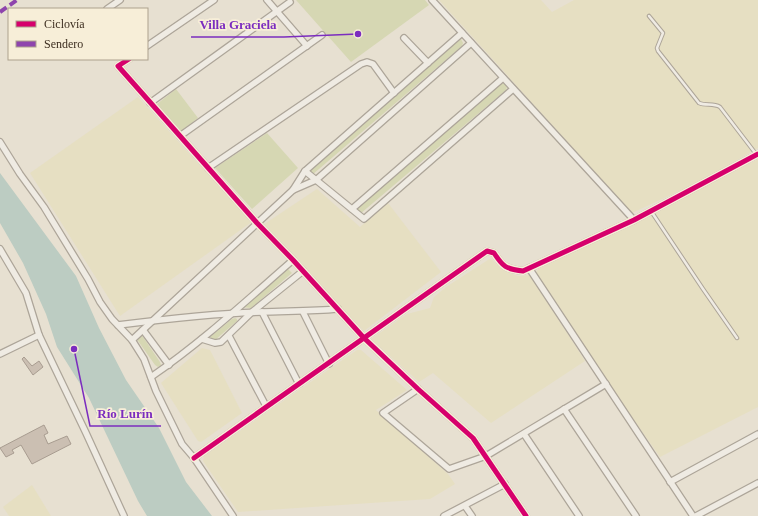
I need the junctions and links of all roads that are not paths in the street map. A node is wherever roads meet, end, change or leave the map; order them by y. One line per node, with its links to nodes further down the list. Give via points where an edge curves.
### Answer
1 (120, 0): 6 (street)
2 (214, 0): 13 (street)
3 (267, 0): 7 (street)
4 (432, 0): 9 (street)
5 (290, 2): 7 (street)
6 (108, 8)
7 (277, 12): 14 (street); 20 (street)
8 (649, 16): 23 (lane, via 663,33 658,51 699,103 716,104 720,107)
9 (462, 33): 12 (street); 16 (street)
10 (322, 35): 14 (street)
11 (404, 38): 16 (street)
12 (471, 43): 17 (street); 26 (street)
13 (148, 45)
14 (307, 46): 21 (street)
15 (127, 60): 20 (street, via 118,66)
16 (428, 63): 19 (street)
17 (503, 78): 18 (street); 28 (street)
18 (513, 89): 28 (street, via 364,218); 30 (street)
19 (394, 93): 24 (street, via 372,64 361,64); 25 (street)
20 (150, 103): 21 (street)
21 (180, 136): 24 (street)
22 (0, 142): 42 (street, via 44,207 100,302)
23 (757, 154): 29 (street)
24 (208, 168): 31 (street)
25 (305, 171): 26 (street); 27 (street)
26 (316, 180): 27 (street); 28 (street)
27 (293, 190): 31 (street)
28 (352, 209)
29 (651, 211): 30 (street); 47 (lane)
30 (634, 220): 34 (street)
31 (257, 223): 33 (street); 41 (street)
32 (0, 249): 44 (street, via 26,293)
33 (293, 260): 35 (street); 40 (street)
34 (529, 268): 46 (street, via 523,271 509,269 504,267 494,253 487,252); 55 (street)
35 (303, 271): 36 (street); 37 (street)
36 (338, 309): 39 (street); 46 (street)
37 (252, 312): 38 (street); 40 (street); 45 (street)
38 (262, 312): 39 (street); 54 (street)
39 (303, 312): 51 (street)
40 (231, 314): 41 (street); 48 (street)
41 (154, 321): 42 (street); 43 (street)
42 (118, 325): 49 (street)
43 (143, 330): 49 (street); 52 (street)
44 (39, 335): 50 (street); 67 (street)
45 (229, 336): 48 (street, via 218,344); 57 (street)
46 (364, 338): 51 (street); 56 (street)
47 (737, 338)
48 (202, 339): 52 (street)
49 (132, 340): 53 (street)
50 (0, 354)
51 (329, 364): 54 (street)
52 (169, 365): 53 (street)
53 (151, 377): 62 (street, via 182,444)
54 (299, 384): 57 (street)
55 (606, 384): 58 (street); 63 (street)
56 (418, 389): 61 (street, via 473,438); 61 (street, via 383,413 449,469)
57 (266, 406): 62 (street)
58 (564, 409): 59 (street); 73 (street)
59 (524, 434): 61 (street); 72 (street)
60 (758, 434): 63 (street)
61 (486, 456): 65 (street)
62 (194, 458): 68 (street)
63 (670, 482): 74 (street)
64 (758, 483): 74 (street)
65 (505, 484): 66 (street); 71 (street)
66 (465, 506): 69 (street); 70 (street)
67 (124, 516)
68 (233, 516)
69 (444, 516)
70 (472, 516)
71 (526, 516)
72 (579, 516)
73 (636, 516)
74 (695, 516)

